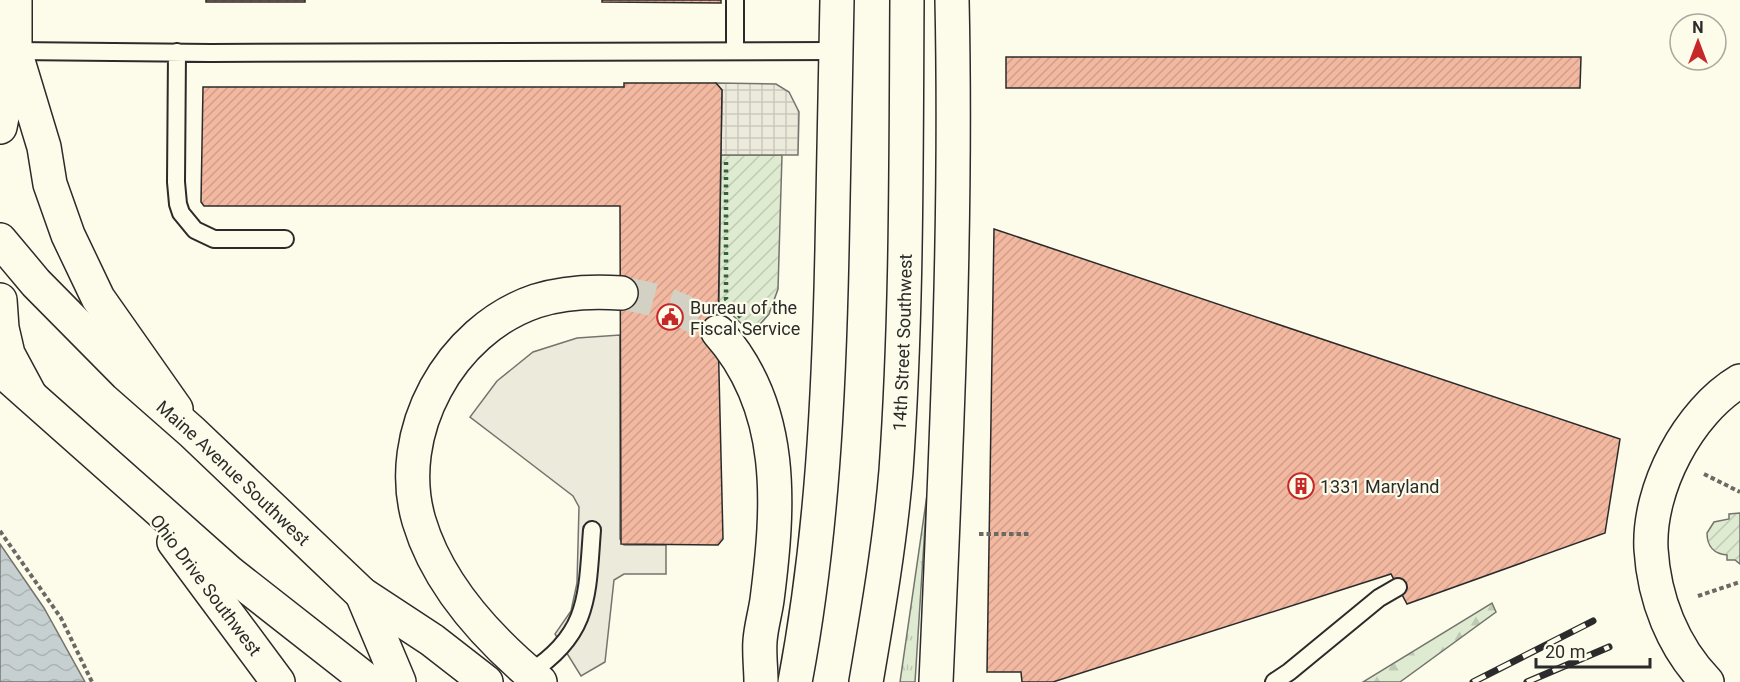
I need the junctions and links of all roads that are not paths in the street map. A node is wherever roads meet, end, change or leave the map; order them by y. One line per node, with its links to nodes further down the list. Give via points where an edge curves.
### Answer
1 (15, 0): 6 (main road)
2 (735, 0): 7 (lane)
3 (837, 0): 8 (main road)
4 (907, 0): 31 (main road, 14th Street Southwest, via 906,268 896,473)
5 (952, 0): 32 (main road, via 953,225)
6 (15, 51): 9 (lane); 10 (main road); 19 (main road, via 44,147 50,184 68,235 98,298)
7 (735, 51): 8 (lane); 9 (lane)
8 (837, 51): 30 (main road, via 830,344 822,482 807,618)
9 (177, 52): 11 (lane, via 176,182 181,213 195,230 214,239)
10 (0, 127)
11 (285, 239)
12 (0, 240): 19 (main road, Maine Avenue Southwest, via 36,283 126,374)
13 (621, 293): 24 (main road, via 574,292 555,296 533,302 489,327 452,361 439,381 415,442 415,500 431,552 466,605)
14 (0, 300): 18 (main road, via 8,354)
15 (718, 332): 29 (main road, via 745,369 772,448 773,537 760,640)
16 (0, 369): 18 (main road)
17 (1740, 381): 34 (main road, via 1689,430 1671,460 1654,515 1651,548 1665,615 1679,647)
18 (30, 395): 20 (main road)
19 (192, 432): 23 (main road, Maine Avenue Southwest)
20 (133, 488): 25 (main road, Ohio Drive Southwest); 26 (main road, via 230,573)
21 (592, 530): 24 (lane, via 586,599 572,634)
22 (1398, 587): 33 (lane, via 1378,598)
23 (362, 594): 27 (main road); 28 (main road, Maine Avenue Southwest)
24 (534, 677)
25 (278, 682)
26 (369, 682)
27 (399, 682)
28 (486, 682)
29 (761, 682)
30 (795, 682)
31 (866, 682)
32 (936, 682)
33 (1274, 682)
34 (1707, 682)

